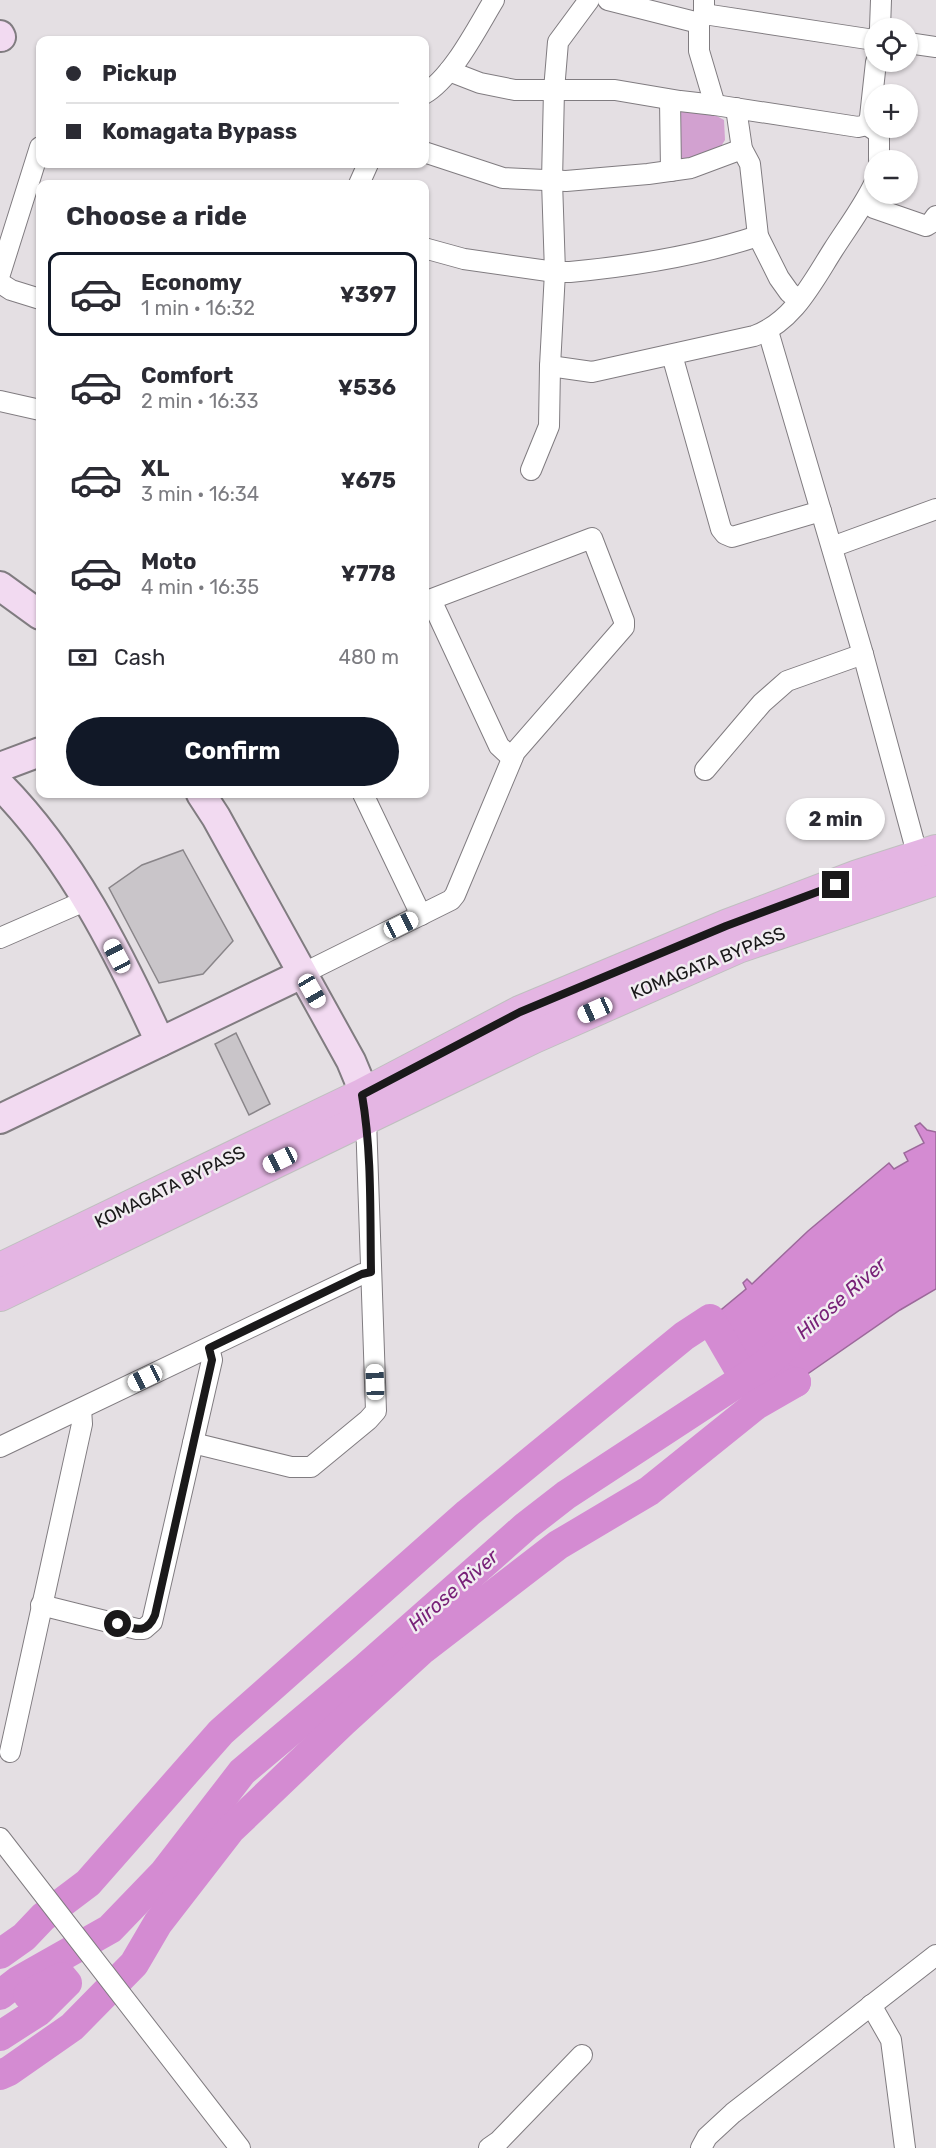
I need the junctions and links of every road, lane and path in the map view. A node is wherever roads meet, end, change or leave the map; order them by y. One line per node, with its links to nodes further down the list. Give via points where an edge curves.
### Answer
1 (494, 0): 10 (street)
2 (589, 0): 11 (street, via 558,42)
3 (608, 0): 5 (street)
4 (882, 0): 6 (street)
5 (703, 12): 7 (street); 14 (street, via 699,51)
6 (881, 18)
7 (864, 38)
8 (918, 44): 9 (street)
9 (936, 47)
10 (449, 71): 11 (street, via 515,90); 12 (street)
11 (554, 90): 13 (street, via 615,90); 21 (street)
12 (429, 91)
13 (670, 100): 14 (street); 20 (street)
14 (715, 105): 15 (street)
15 (736, 108): 16 (street); 17 (street)
16 (864, 126)
17 (742, 148): 20 (street, via 691,168); 25 (street, via 750,164)
18 (429, 154): 21 (street, via 503,178)
19 (36, 160): 28 (street)
20 (671, 171): 21 (street)
21 (552, 181): 27 (street)
22 (864, 204): 31 (street)
23 (868, 204): 24 (street, via 926,226)
24 (936, 216)
25 (758, 236): 27 (street, via 723,248 624,267); 31 (street, via 779,278)
26 (429, 249): 27 (street, via 464,259)
27 (555, 272): 34 (street)
28 (0, 274)
29 (0, 283): 30 (street)
30 (36, 298)
31 (799, 301): 32 (street)
32 (768, 331): 33 (street); 39 (street)
33 (672, 355): 34 (street, via 592,372); 39 (street, via 725,534 732,537)
34 (550, 366): 37 (street, via 549,426)
35 (0, 401): 36 (street)
36 (36, 409)
37 (531, 470)
38 (936, 509): 40 (street)
39 (821, 511): 40 (street)
40 (832, 547): 45 (street)
41 (0, 586): 44 (street)
42 (429, 601): 47 (street, via 592,538 624,627)
43 (429, 603): 47 (street, via 499,746)
44 (36, 612)
45 (863, 654): 49 (street, via 787,681 762,703); 53 (street)
46 (36, 754): 48 (street)
47 (512, 758): 55 (street, via 455,895)
48 (0, 768)
49 (705, 770)
50 (0, 785): 54 (street, via 35,824)
51 (204, 798): 57 (street)
52 (365, 798): 55 (street)
53 (930, 863): 59 (main road, KOMAGATA BYPASS, via 858,876 520,1012)
54 (87, 900): 56 (street); 58 (street)
55 (421, 915): 57 (street)
56 (0, 938)
57 (302, 974): 58 (street); 59 (street, via 351,1061 361,1085)
58 (160, 1042): 60 (street)
59 (364, 1107): 61 (main road, KOMAGATA BYPASS); 62 (street); 63 (main road, KOMAGATA BYPASS)
60 (0, 1119)
61 (0, 1269)
62 (371, 1272): 64 (street); 66 (street, via 376,1404 372,1416 306,1468)
63 (0, 1295)
64 (209, 1348): 65 (street); 66 (street, via 212,1360)
65 (81, 1409): 67 (street); 68 (street, via 82,1424)
66 (193, 1443): 68 (street, via 152,1622 137,1629)
67 (0, 1447)
68 (41, 1605): 69 (street)
69 (10, 1752)
70 (5, 1844): 74 (street)
71 (936, 1955): 72 (street)
72 (871, 2006): 76 (street, via 733,2113); 77 (street, via 891,2040)
73 (582, 2055): 75 (street)
74 (240, 2148)
75 (489, 2148)
76 (701, 2148)
77 (905, 2148)

